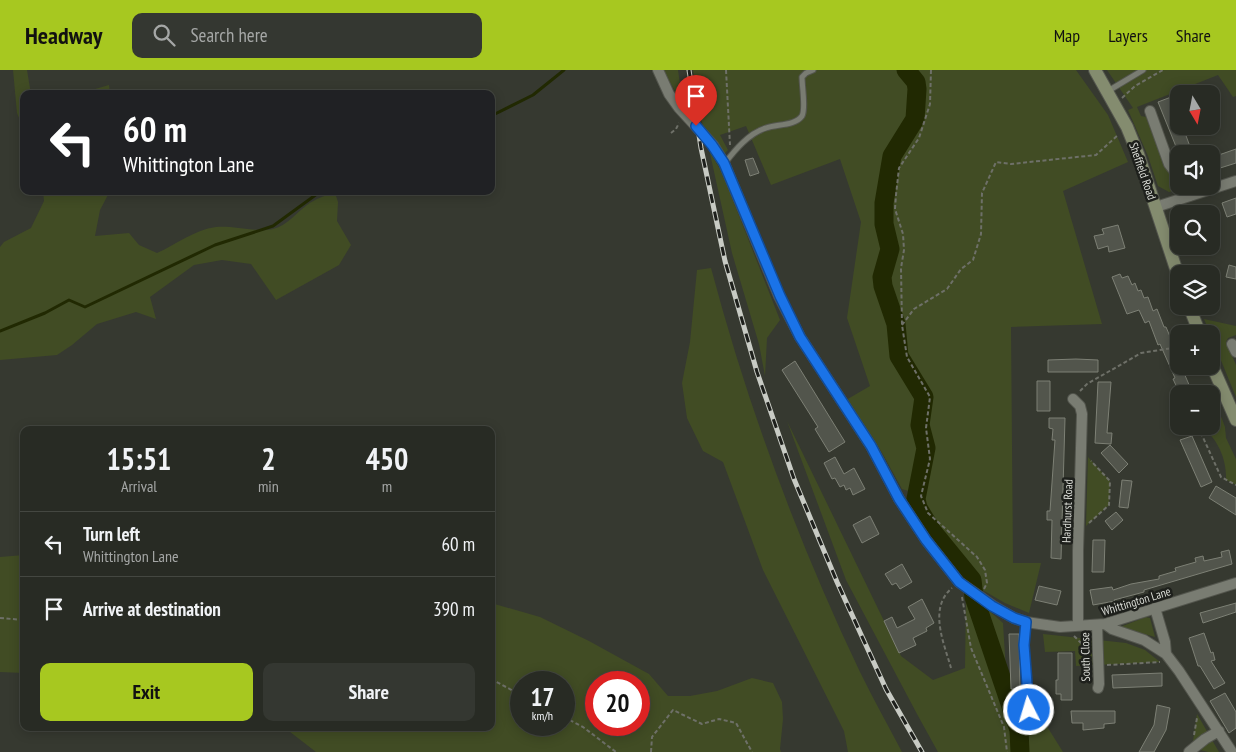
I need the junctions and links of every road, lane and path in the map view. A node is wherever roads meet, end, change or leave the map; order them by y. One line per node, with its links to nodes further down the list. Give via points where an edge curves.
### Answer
1 (658, 70): 12 (street, Whittington Lane, via 679,108)
2 (726, 70): 12 (path, via 730,150)
3 (813, 70): 12 (lane, via 802,77 802,117 764,128 746,140)
4 (931, 70): 19 (path, via 930,104 919,138 899,168 895,208 904,250 901,268)
5 (1095, 70): 8 (main road, Sheffield Road)
6 (1143, 70): 8 (lane)
7 (1163, 70): 9 (path, via 1135,86)
8 (1107, 91): 9 (main road, Sheffield Road)
9 (1116, 105): 11 (main road, Sheffield Road)
10 (1150, 111): 13 (street)
11 (1127, 127): 17 (main road, Sheffield Road); 19 (path, via 1096,155 1011,164 996,162 982,193 981,234 973,260 961,269 947,289 914,309)
12 (726, 161): 29 (street, Whittington Lane, via 780,296 800,337 871,446 904,507 926,540)
13 (1170, 165)
14 (1236, 181): 15 (street)
15 (1220, 184)
16 (1180, 195): 17 (street)
17 (1156, 207): 18 (main road, Sheffield Road)
18 (1175, 265)
19 (902, 325): 30 (path, via 907,357 930,397 926,428 930,459 921,496 928,512 977,557 985,570 987,583)
20 (1170, 348): 22 (path, via 1141,353 1087,384)
21 (1216, 375): 23 (main road)
22 (1074, 398): 25 (street, Hardhurst Road, via 1082,414)
23 (1236, 420)
24 (1202, 435): 26 (path, via 1221,477)
25 (1081, 450): 27 (street, Hardhurst Road); 27 (path, via 1110,481 1109,504)
26 (1236, 485)
27 (1079, 533): 36 (street, Hardhurst Road)
28 (1236, 583): 31 (street, Whittington Lane)
29 (964, 585): 30 (street, Whittington Lane); 40 (path, via 947,592 940,605 939,621); 52 (path, via 961,592 971,648 1004,727)
30 (981, 598): 34 (street, Whittington Lane)
31 (1155, 608): 35 (street, Whittington Lane); 38 (street)
32 (0, 618): 33 (path)
33 (20, 620)
34 (1026, 622): 37 (street, Whittington Lane); 45 (lane, via 1024,645)
35 (1101, 625): 36 (street, Whittington Lane); 38 (street, via 1144,640); 39 (street, South Close)
36 (1078, 626): 37 (street, Whittington Lane)
37 (1065, 627): 39 (path)
38 (1169, 658): 39 (path); 44 (street)
39 (1099, 663): 42 (street, South Close)
40 (950, 668)
41 (495, 681): 43 (path)
42 (1098, 688)
43 (510, 689)
44 (1199, 700): 47 (street); 48 (path)
45 (1029, 710)
46 (575, 723): 49 (path)
47 (1219, 731): 48 (street); 53 (street)
48 (1190, 750)
49 (616, 752)
50 (651, 752): 51 (path, via 652,737 673,710 702,724 719,719 736,723)
51 (752, 752)
52 (1007, 752)
53 (1232, 752)

